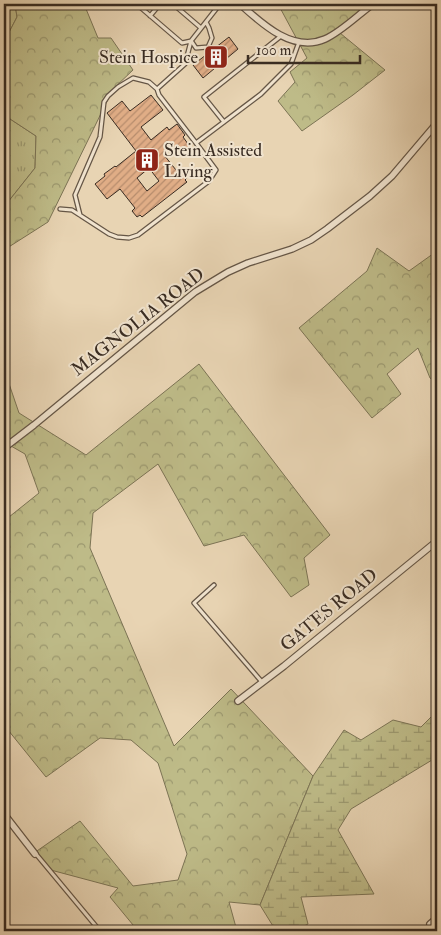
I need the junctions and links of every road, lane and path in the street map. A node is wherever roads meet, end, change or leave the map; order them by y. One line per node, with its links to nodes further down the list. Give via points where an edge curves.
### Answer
1 (139, 4): 9 (lane)
2 (160, 4): 9 (lane)
3 (172, 4): 11 (lane)
4 (210, 4): 8 (lane)
5 (220, 4): 8 (lane)
6 (240, 4): 12 (street)
7 (373, 4): 14 (street, via 326,38)
8 (216, 9): 10 (lane)
9 (150, 16): 13 (lane, via 182,43)
10 (206, 22): 11 (lane); 13 (lane, via 212,38 208,47 196,48)
11 (201, 28): 13 (lane)
12 (282, 36): 14 (street); 16 (lane, via 204,97)
13 (191, 41): 15 (lane, via 185,64)
14 (299, 42): 16 (lane, via 291,64 261,94)
15 (157, 89): 18 (lane); 20 (lane, via 149,82 133,78 118,87 104,102 100,137 76,195)
16 (224, 122): 18 (lane)
17 (437, 123): 21 (street, MAGNOLIA ROAD, via 392,176 327,229 292,249 228,272 195,292)
18 (196, 143): 20 (lane, via 216,170 210,180 138,235 117,237)
19 (60, 209): 20 (lane)
20 (80, 215)
21 (4, 448)
22 (437, 541): 24 (street, GATES ROAD)
23 (214, 585): 24 (lane, via 194,603)
24 (262, 682): 25 (street, GATES ROAD)
25 (238, 701)
26 (4, 814): 27 (street)
27 (35, 854): 30 (lane)
28 (437, 918): 29 (street)
29 (430, 924)
30 (100, 931)

